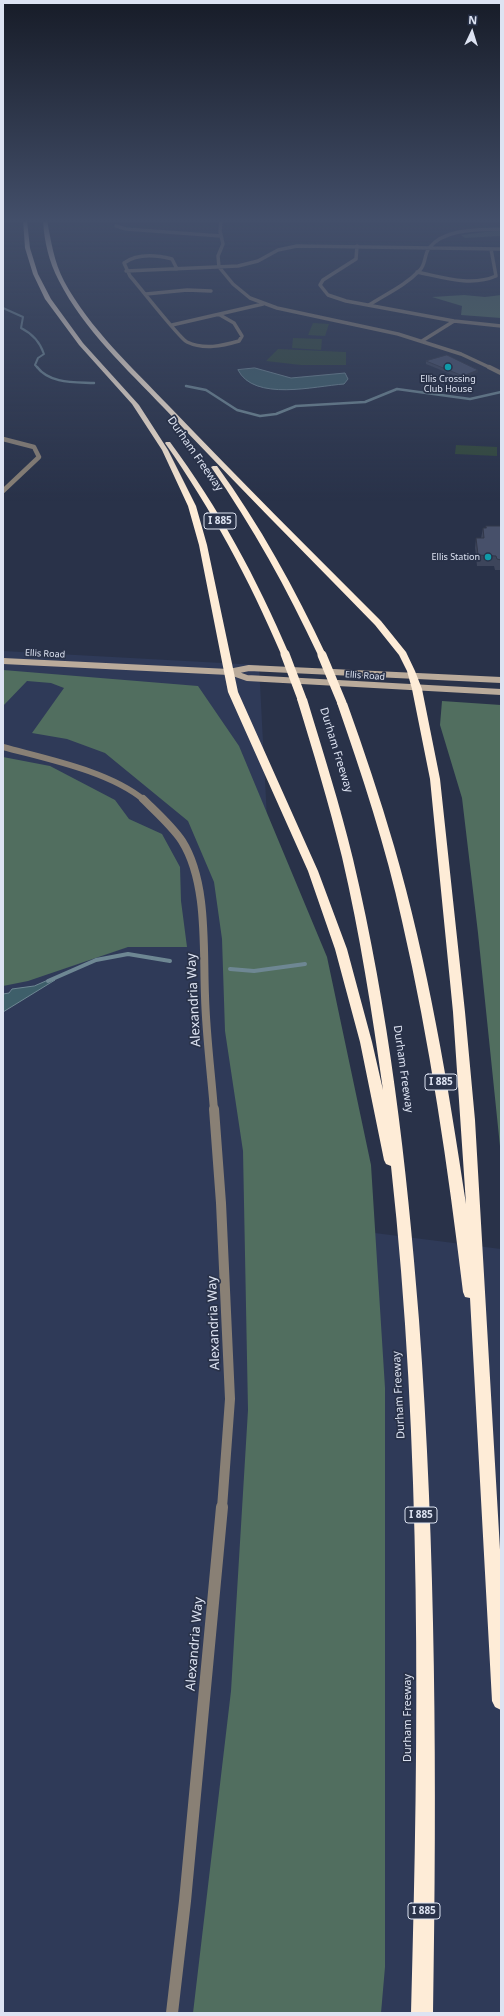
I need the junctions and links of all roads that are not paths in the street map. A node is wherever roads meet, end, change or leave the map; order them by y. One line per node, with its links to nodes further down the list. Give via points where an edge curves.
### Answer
1 (60, 314): 13 (highway, Durham Freeway / I 885, via 85,349)
2 (84, 314): 14 (highway, Durham Freeway / I 885, via 108,345)
3 (163, 314): 9 (street)
4 (224, 314): 7 (street)
5 (301, 314): 11 (street, via 375,328)
6 (421, 314): 8 (street)
7 (220, 315): 9 (street); 9 (street, via 234,321 238,326 242,336 239,341 222,346 196,345 186,342)
8 (454, 322): 10 (street); 11 (street)
9 (172, 325)
10 (501, 326)
11 (422, 341): 12 (street, via 461,354)
12 (501, 373)
13 (133, 401): 18 (highway, via 165,450 192,506 203,545); 24 (highway, Durham Freeway / I 885, bridge, via 182,463 218,518 253,582 302,699 336,808 365,932 390,1092)
14 (184, 426): 19 (highway, via 378,623 403,654); 25 (highway, Durham Freeway / I 885, bridge, via 222,476 260,534 297,602 342,703 373,791 411,930 432,1034 461,1221)
15 (3, 439): 16 (street, via 34,447 39,456)
16 (3, 491)
17 (3, 661): 18 (main road, Ellis Road)
18 (229, 672): 19 (main road, Ellis Road, via 249,668); 21 (main road, Ellis Road, via 247,678); 24 (highway, via 237,702 313,871 342,949 366,1042)
19 (413, 675): 20 (main road, Ellis Road); 21 (highway)
20 (501, 680)
21 (417, 689): 22 (main road, Ellis Road); 25 (highway, via 435,779 459,1012)
22 (501, 692)
23 (3, 747): 27 (street, Alexandria Way, via 83,769 129,789 143,799 185,846 198,885 203,918 205,997 221,1203 230,1399 186,1894)
24 (404, 1221): 28 (highway, Durham Freeway / I 885, via 416,1382 423,1577 426,1809)
25 (487, 1473): 26 (highway, Durham Freeway / I 885)
26 (501, 1701)
27 (172, 2013)
28 (422, 2013)

